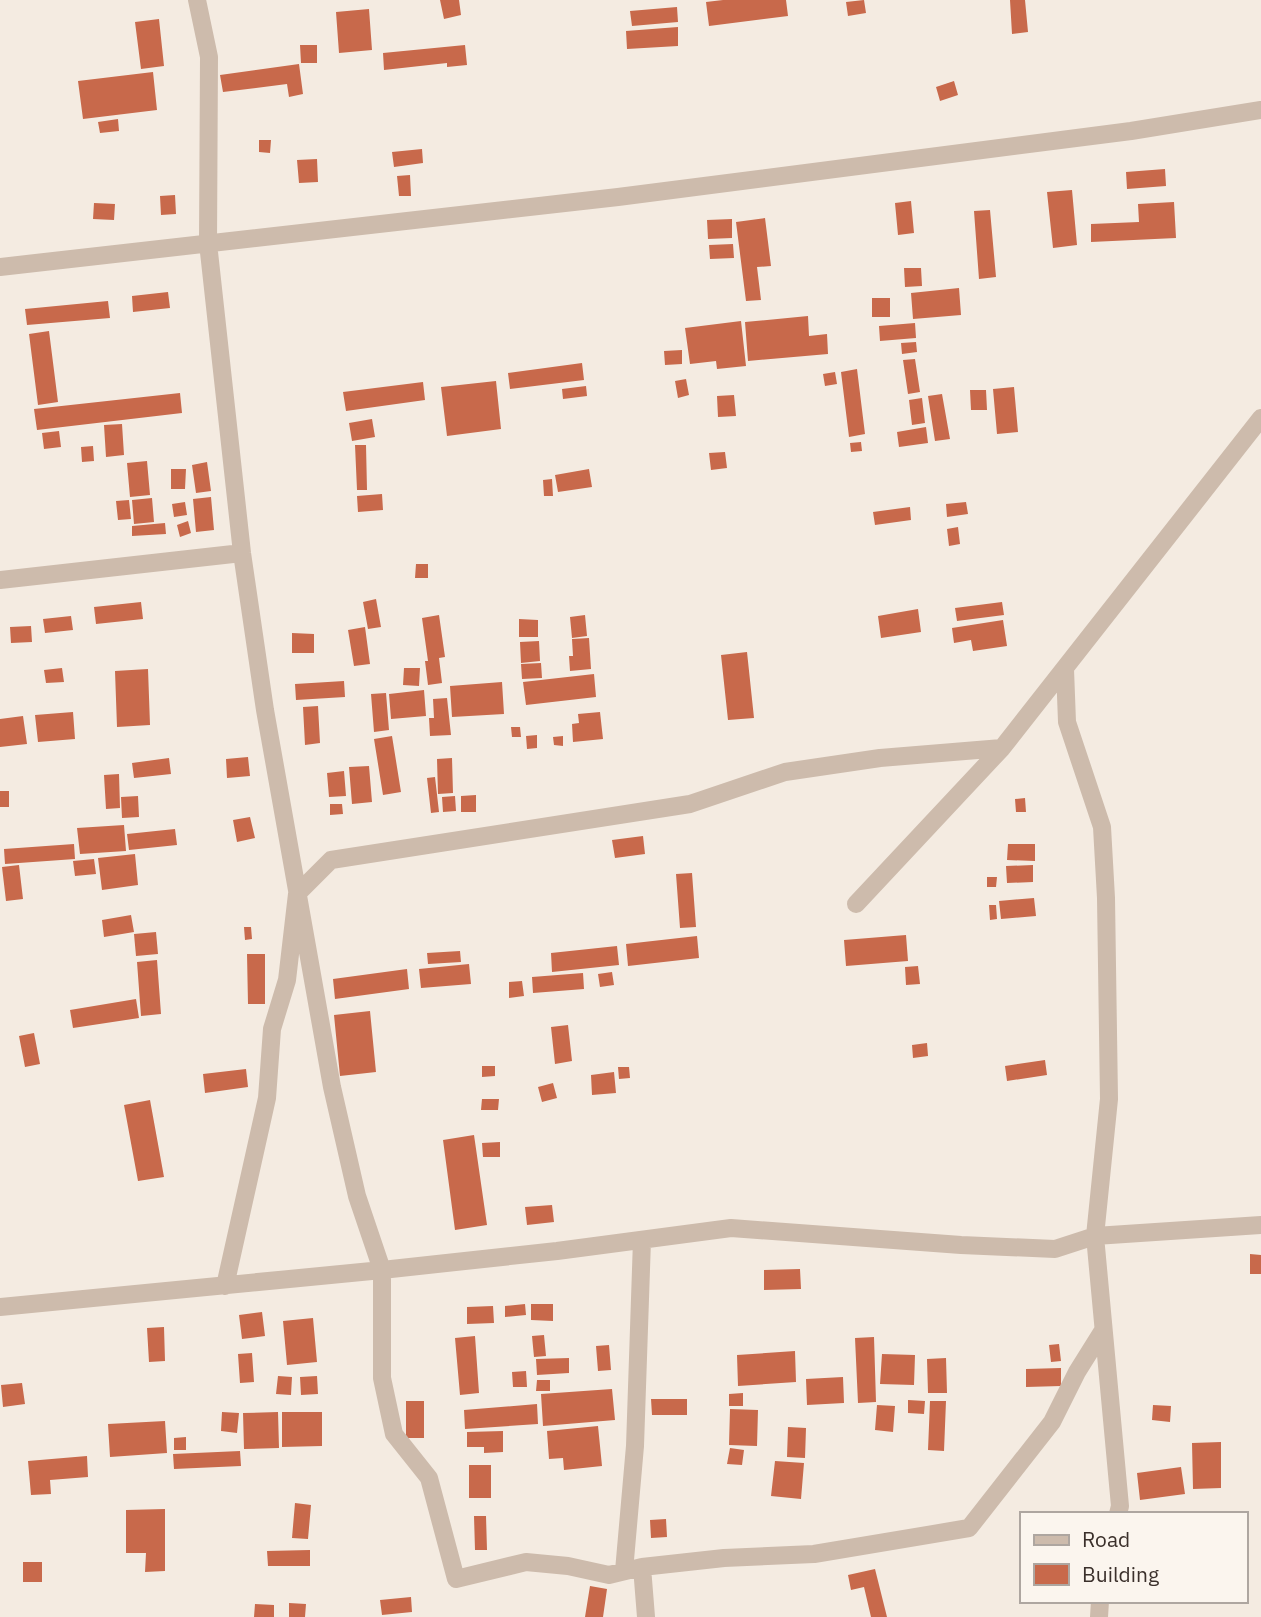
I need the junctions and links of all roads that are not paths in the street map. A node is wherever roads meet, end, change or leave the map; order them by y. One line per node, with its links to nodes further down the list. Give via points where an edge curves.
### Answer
1 (197, 0): 3 (street, via 209,57)
2 (1261, 110): 3 (street, via 618,197)
3 (208, 243): 4 (street); 6 (street)
4 (0, 267)
5 (1261, 418): 8 (street)
6 (242, 553): 7 (street); 10 (street)
7 (0, 580)
8 (1065, 669): 9 (street); 13 (street, via 1067,722 1102,827 1110,1099)
9 (1003, 748): 10 (street, via 880,758 785,772 690,804 331,860); 11 (street)
10 (297, 894): 15 (street, via 335,1099 358,1196); 16 (street, via 287,980 272,1029 267,1098)
11 (856, 904)
12 (1261, 1225): 13 (street)
13 (1095, 1236): 14 (street, via 1055,1249 731,1228); 18 (street)
14 (642, 1240): 15 (street); 20 (street)
15 (382, 1270): 16 (street); 20 (street, via 382,1378 394,1434 429,1478 456,1579 526,1562 608,1575)
16 (225, 1286): 17 (street)
17 (0, 1307)
18 (1102, 1332): 19 (street); 20 (street, via 1052,1422 969,1528 814,1554)
19 (1118, 1512)
20 (633, 1569): 21 (street)
21 (646, 1617)

